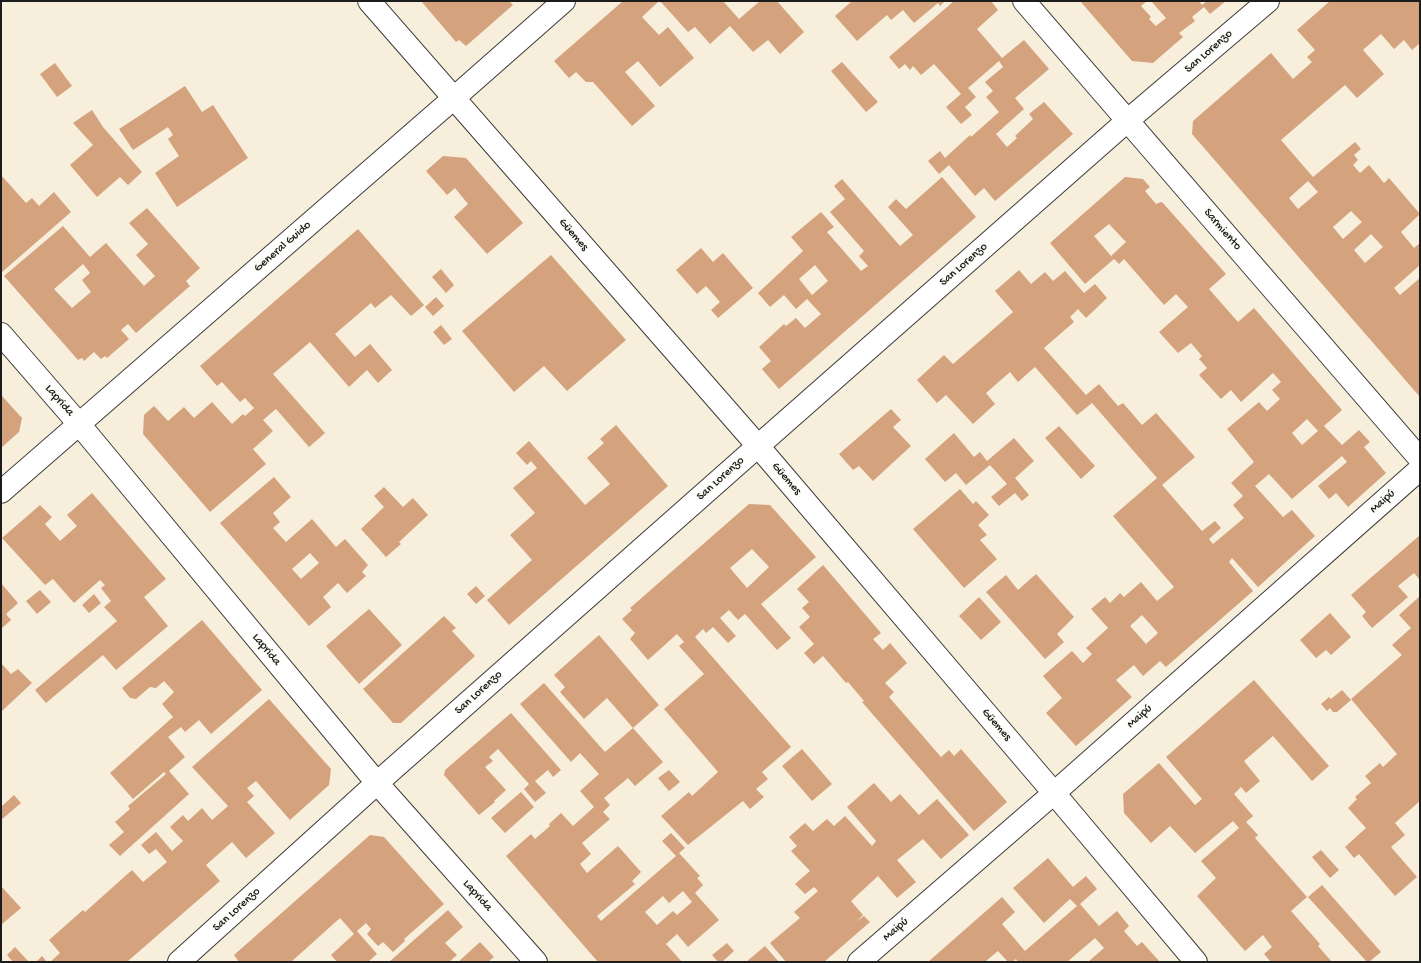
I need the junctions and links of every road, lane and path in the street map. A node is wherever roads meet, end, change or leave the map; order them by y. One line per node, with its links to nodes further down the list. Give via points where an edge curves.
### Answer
1 (369, 1): 5 (street, Güemes)
2 (564, 1): 5 (street, General Guido)
3 (1024, 1): 6 (street, Sarmiento)
4 (1268, 1): 6 (street, San Lorenzo)
5 (454, 98): 8 (street, General Guido); 9 (street, Güemes)
6 (1127, 121): 9 (street, San Lorenzo); 10 (street, Sarmiento)
7 (1, 334): 8 (street, Laprida)
8 (78, 424): 12 (street, General Guido); 13 (street, Laprida)
9 (758, 446): 13 (street, San Lorenzo); 14 (street, Güemes)
10 (1420, 458)
11 (1420, 469): 14 (street, Maipú)
12 (1, 492)
13 (377, 783): 15 (street, San Lorenzo); 16 (street, Laprida)
14 (1054, 793): 17 (street, Maipú); 18 (street, Güemes)
15 (179, 962)
16 (536, 962)
17 (858, 962)
18 (1196, 962)

